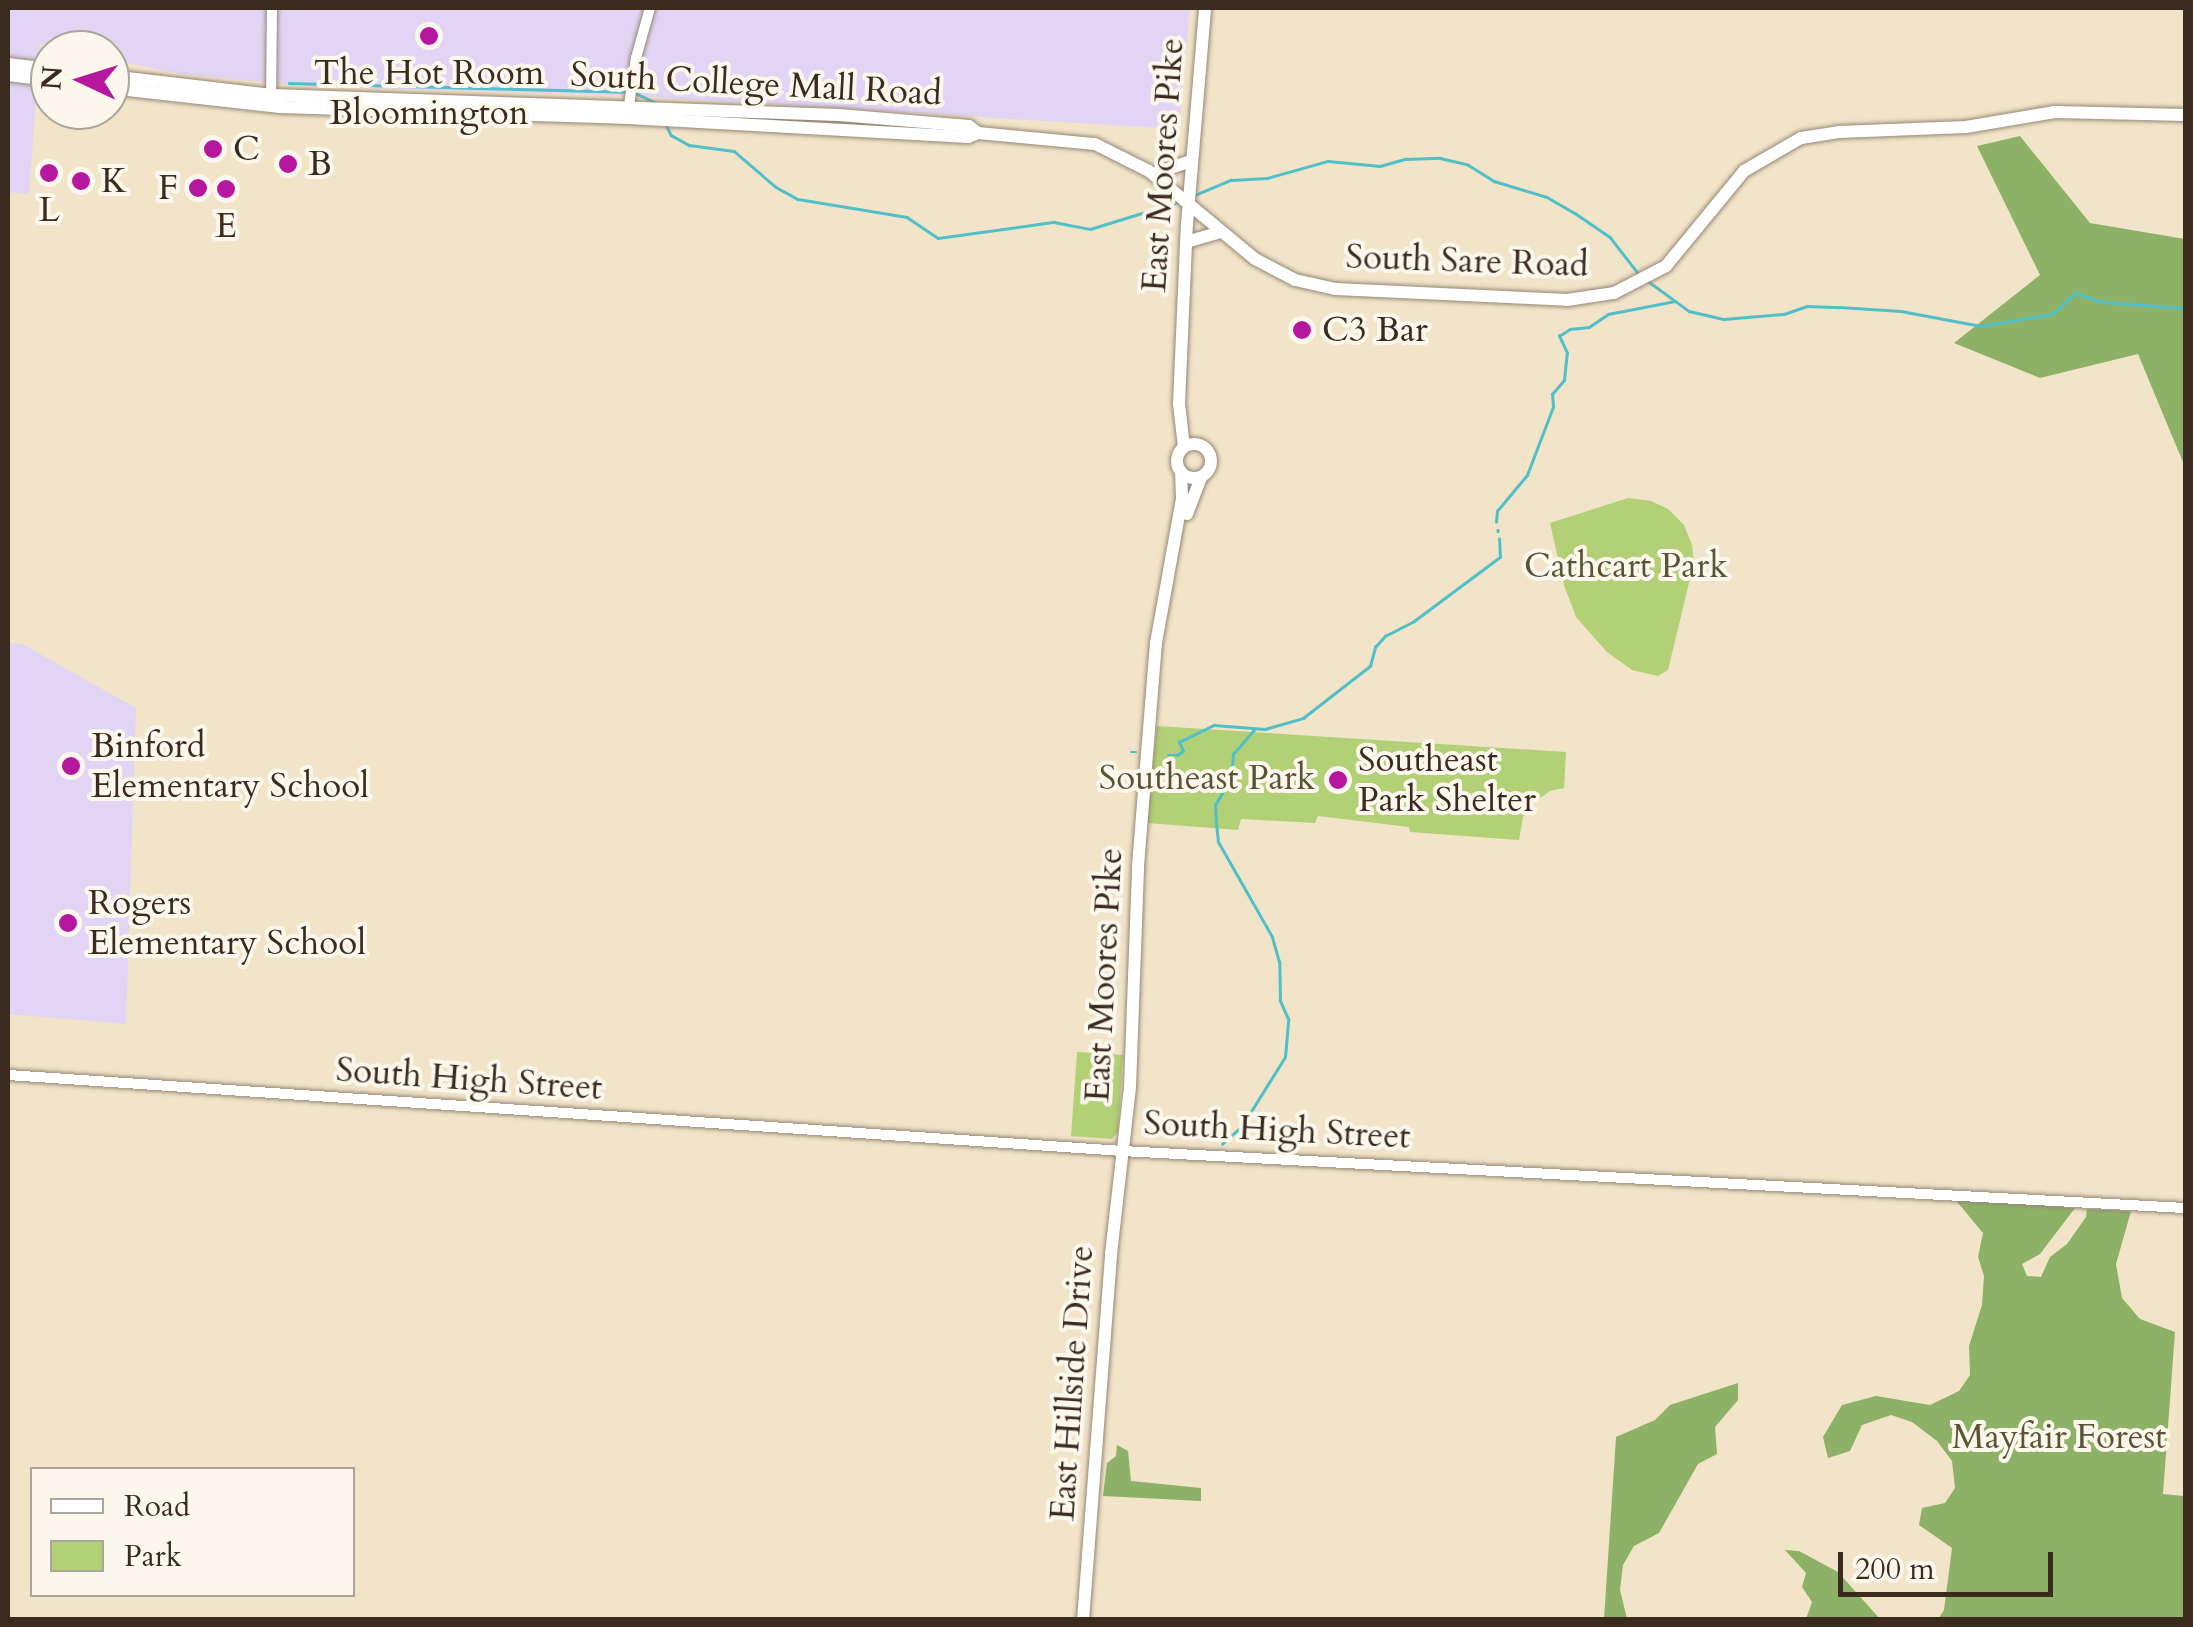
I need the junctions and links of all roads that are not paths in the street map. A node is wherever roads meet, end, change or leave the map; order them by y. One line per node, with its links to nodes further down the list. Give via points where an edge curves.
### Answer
1 (272, 8): 6 (street)
2 (650, 8): 7 (street)
3 (1204, 8): 9 (main road, East Moores Pike)
4 (130, 79): 6 (main road, South College Mall Road)
5 (130, 90): 6 (main road, South College Mall Road)
6 (271, 101): 7 (main road, South College Mall Road)
7 (629, 102): 10 (main road, South College Mall Road, via 649,113 969,126 978,133 1095,144)
8 (2186, 115): 12 (main road, South Sare Road, via 2055,112 1966,128 1801,138 1744,170 1666,266 1634,285 1574,300 1336,289 1274,270)
9 (1190, 161): 10 (main road); 11 (main road, East Moores Pike)
10 (1153, 174): 11 (main road, South College Mall Road)
11 (1189, 206): 12 (main road, South Sare Road); 13 (main road, East Moores Pike)
12 (1222, 232): 13 (main road)
13 (1186, 242): 14 (main road, East Moores Pike)
14 (1181, 387): 15 (main road, East Moores Pike); 16 (main road, East Moores Pike)
15 (1200, 445): 16 (main road); 18 (main road, via 1212,460)
16 (1184, 447): 17 (main road, via 1177,459)
17 (1181, 473): 18 (main road); 19 (main road, East Moores Pike)
18 (1202, 477): 19 (main road, East Moores Pike)
19 (1168, 563): 21 (main road, East Moores Pike, via 1141,831)
20 (8, 1075): 21 (street, South High Street)
21 (1122, 1151): 22 (street, South High Street); 23 (main road, East Hillside Drive)
22 (2186, 1208)
23 (1083, 1620)

